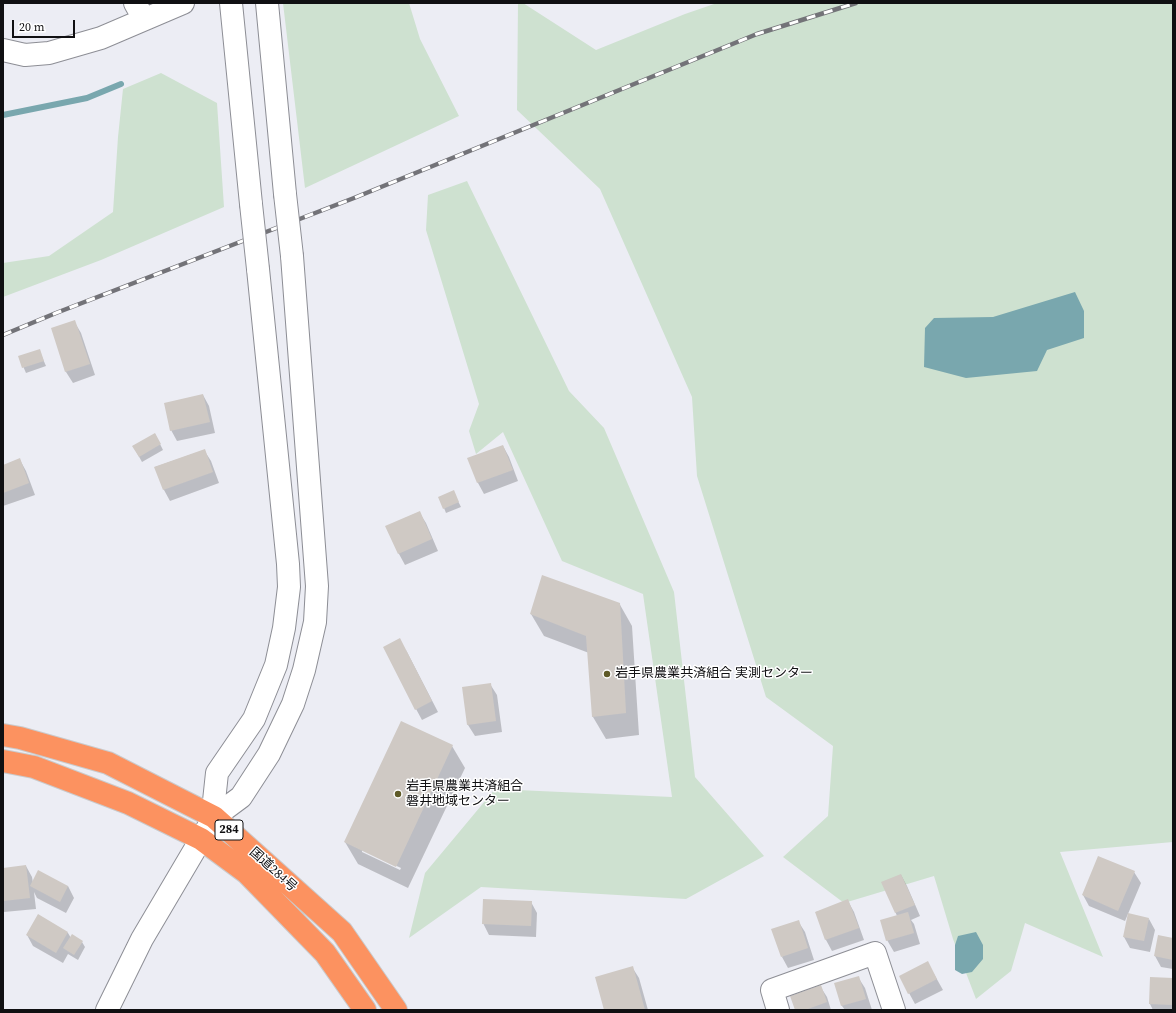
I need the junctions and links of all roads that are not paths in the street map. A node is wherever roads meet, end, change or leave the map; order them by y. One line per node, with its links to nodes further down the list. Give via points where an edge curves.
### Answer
1 (183, 3): 4 (street)
2 (231, 3): 8 (street, bridge, via 289,587 276,665 254,719 217,773)
3 (267, 3): 8 (street, bridge, via 292,256 317,586 315,622 293,704 269,754 241,797)
4 (140, 11): 5 (street, via 101,38 50,53 25,55)
5 (3, 50)
6 (3, 735): 8 (highway, 国道284号 / 284, via 108,763)
7 (3, 761): 9 (highway, 国道284号 / 284, via 34,767 128,803)
8 (214, 817): 9 (street); 12 (highway, 国道284号 / 284, via 342,932)
9 (201, 839): 10 (street, via 142,940); 11 (highway, 国道284号 / 284, via 247,873 325,952)
10 (108, 1010)
11 (365, 1010)
12 (396, 1010)
13 (778, 1010): 14 (street, via 772,990 875,953)
14 (894, 1010)

